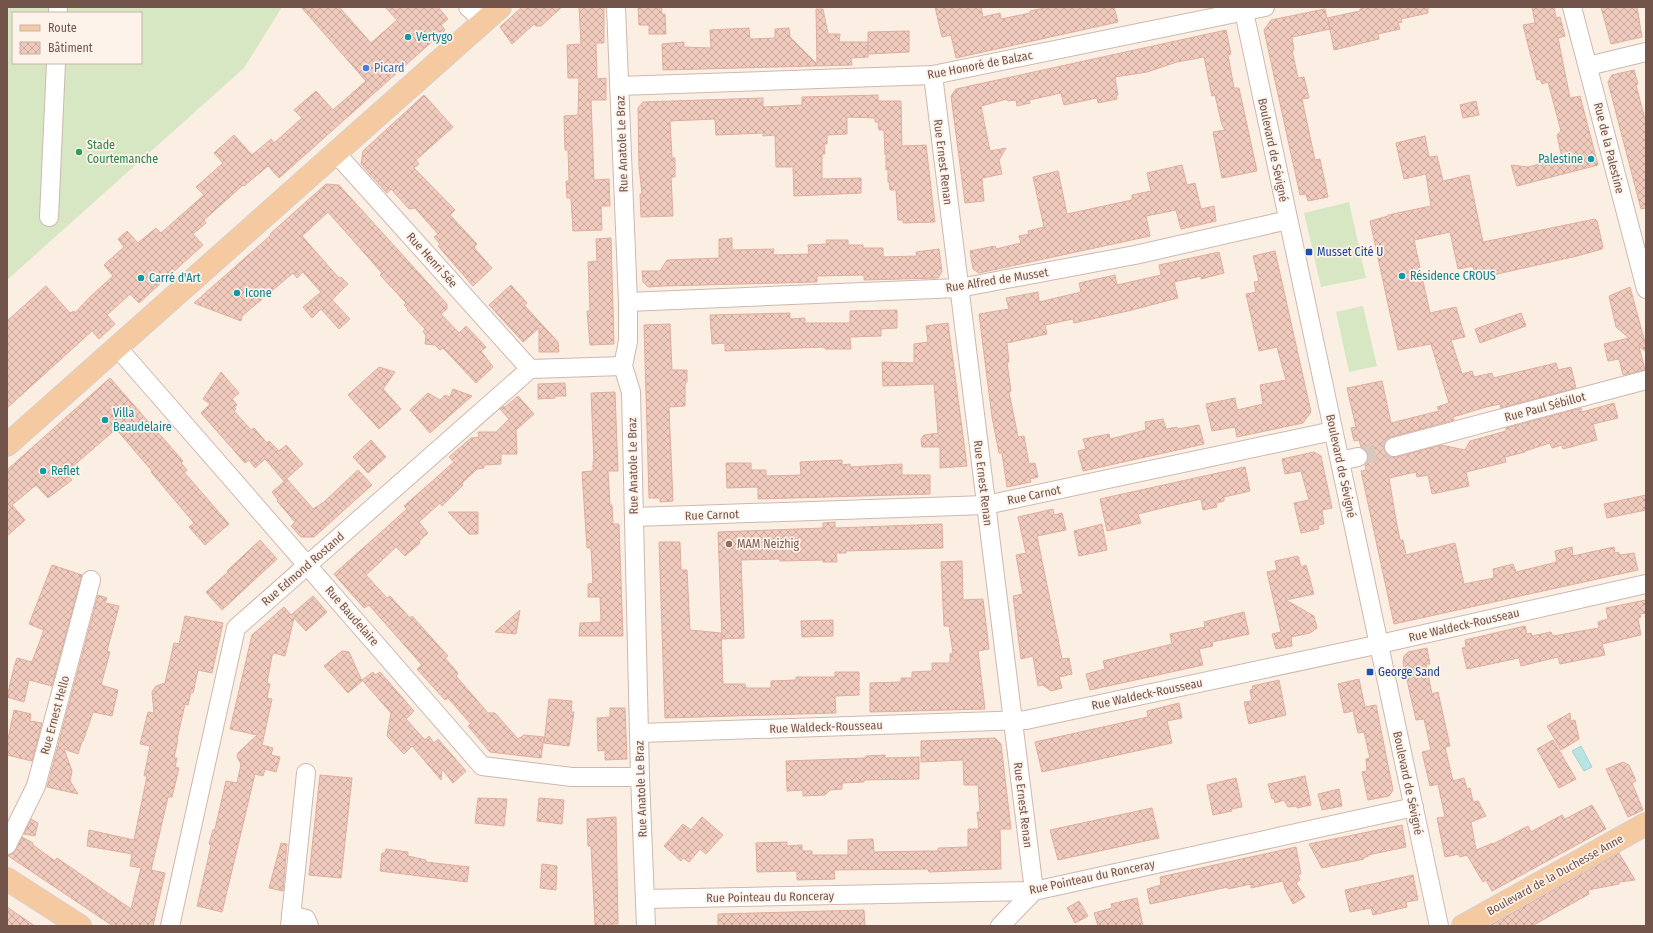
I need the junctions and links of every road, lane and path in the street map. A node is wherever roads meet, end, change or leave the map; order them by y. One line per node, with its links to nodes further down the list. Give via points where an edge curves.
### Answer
1 (500, 7): 6 (main road)
2 (616, 7): 11 (street, Rue Anatole Le Braz)
3 (1265, 7): 5 (street, Rue Honoré de Balzac)
4 (1572, 7): 9 (street, Rue de la Palestine)
5 (1243, 9): 10 (street, Rue Honoré de Balzac); 14 (street, Boulevard de Sévigné)
6 (476, 14): 12 (main road)
7 (1646, 52): 9 (street)
8 (56, 64): 13 (street)
9 (1588, 66): 15 (street, Rue de la Palestine)
10 (933, 75): 11 (street, Rue Honoré de Balzac); 16 (street, Rue Ernest Renan)
11 (619, 86): 18 (street, Rue Anatole Le Braz)
12 (332, 156): 19 (main road); 21 (street, Rue Henri Sée, via 344,161)
13 (49, 217)
14 (1288, 220): 16 (street, Rue Alfred de Musset, via 1134,256); 23 (street, Boulevard de Sévigné)
15 (1639, 236): 17 (street, Rue de la Palestine)
16 (959, 288): 18 (street, Rue Alfred de Musset); 28 (street, Rue Ernest Renan)
17 (1646, 289)
18 (628, 302): 20 (street, Rue Anatole Le Braz, via 628,341)
19 (117, 347): 24 (main road); 30 (street, Rue Baudelaire)
20 (623, 366): 21 (street); 29 (street, Rue Anatole Le Braz, via 631,392)
21 (530, 369): 30 (street, Rue Edmond Rostand)
22 (1646, 380): 25 (street, Rue Paul Sébillot)
23 (1334, 432): 27 (street, Boulevard de Sévigné); 28 (street, Rue Carnot)
24 (7, 446)
25 (1394, 447)
26 (1358, 457): 27 (street)
27 (1340, 461): 33 (street, Boulevard de Sévigné)
28 (986, 505): 29 (street, Rue Carnot); 34 (street, Rue Ernest Renan)
29 (634, 517): 35 (street, Rue Anatole Le Braz)
30 (307, 565): 37 (street, Rue Baudelaire, via 482,766 572,777); 46 (street, Rue Edmond Rostand, via 236,628)
31 (92, 580): 40 (street, Rue Ernest Hello, via 36,786)
32 (1646, 584): 33 (street, Rue Waldeck-Rousseau)
33 (1379, 644): 34 (street, Rue Waldeck-Rousseau); 38 (street, Boulevard de Sévigné)
34 (1013, 721): 35 (street, Rue Waldeck-Rousseau); 42 (street, Rue Ernest Renan)
35 (640, 733): 37 (street, Rue Anatole Le Braz)
36 (306, 773): 44 (street)
37 (640, 777): 43 (street, Rue Anatole Le Braz)
38 (1414, 807): 42 (street, Rue Pointeau du Ronceray); 50 (street, Boulevard de Sévigné)
39 (1646, 824): 51 (main road, Boulevard de la Duchesse Anne)
40 (7, 845)
41 (7, 879): 45 (main road)
42 (1034, 891): 43 (street, Rue Pointeau du Ronceray); 49 (street)
43 (645, 899): 48 (street, Rue Anatole Le Braz)
44 (290, 921): 47 (street, via 306,919)
45 (80, 926)
46 (170, 926)
47 (309, 926)
48 (646, 926)
49 (1000, 926)
50 (1439, 926)
51 (1463, 926)

